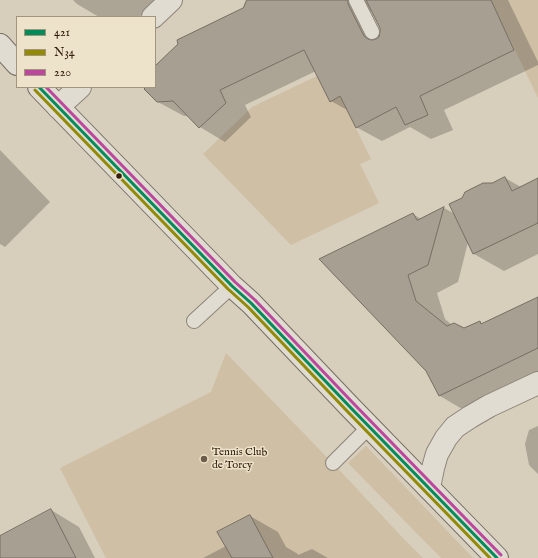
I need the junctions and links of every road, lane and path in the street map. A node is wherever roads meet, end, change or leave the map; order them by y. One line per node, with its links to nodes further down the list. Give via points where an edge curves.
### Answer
1 (171, 0): 3 (street)
2 (356, 0): 4 (lane)
3 (154, 16)
4 (372, 32)
5 (0, 45): 6 (street)
6 (16, 63)
7 (40, 88): 9 (street)
8 (79, 88): 9 (street)
9 (58, 107): 10 (street)
10 (232, 286): 11 (lane); 13 (street)
11 (194, 321)
12 (538, 383): 15 (street, via 489,406 455,427 437,454)
13 (370, 427): 14 (lane); 15 (street)
14 (333, 463)
15 (428, 488): 16 (street)
16 (497, 558)

